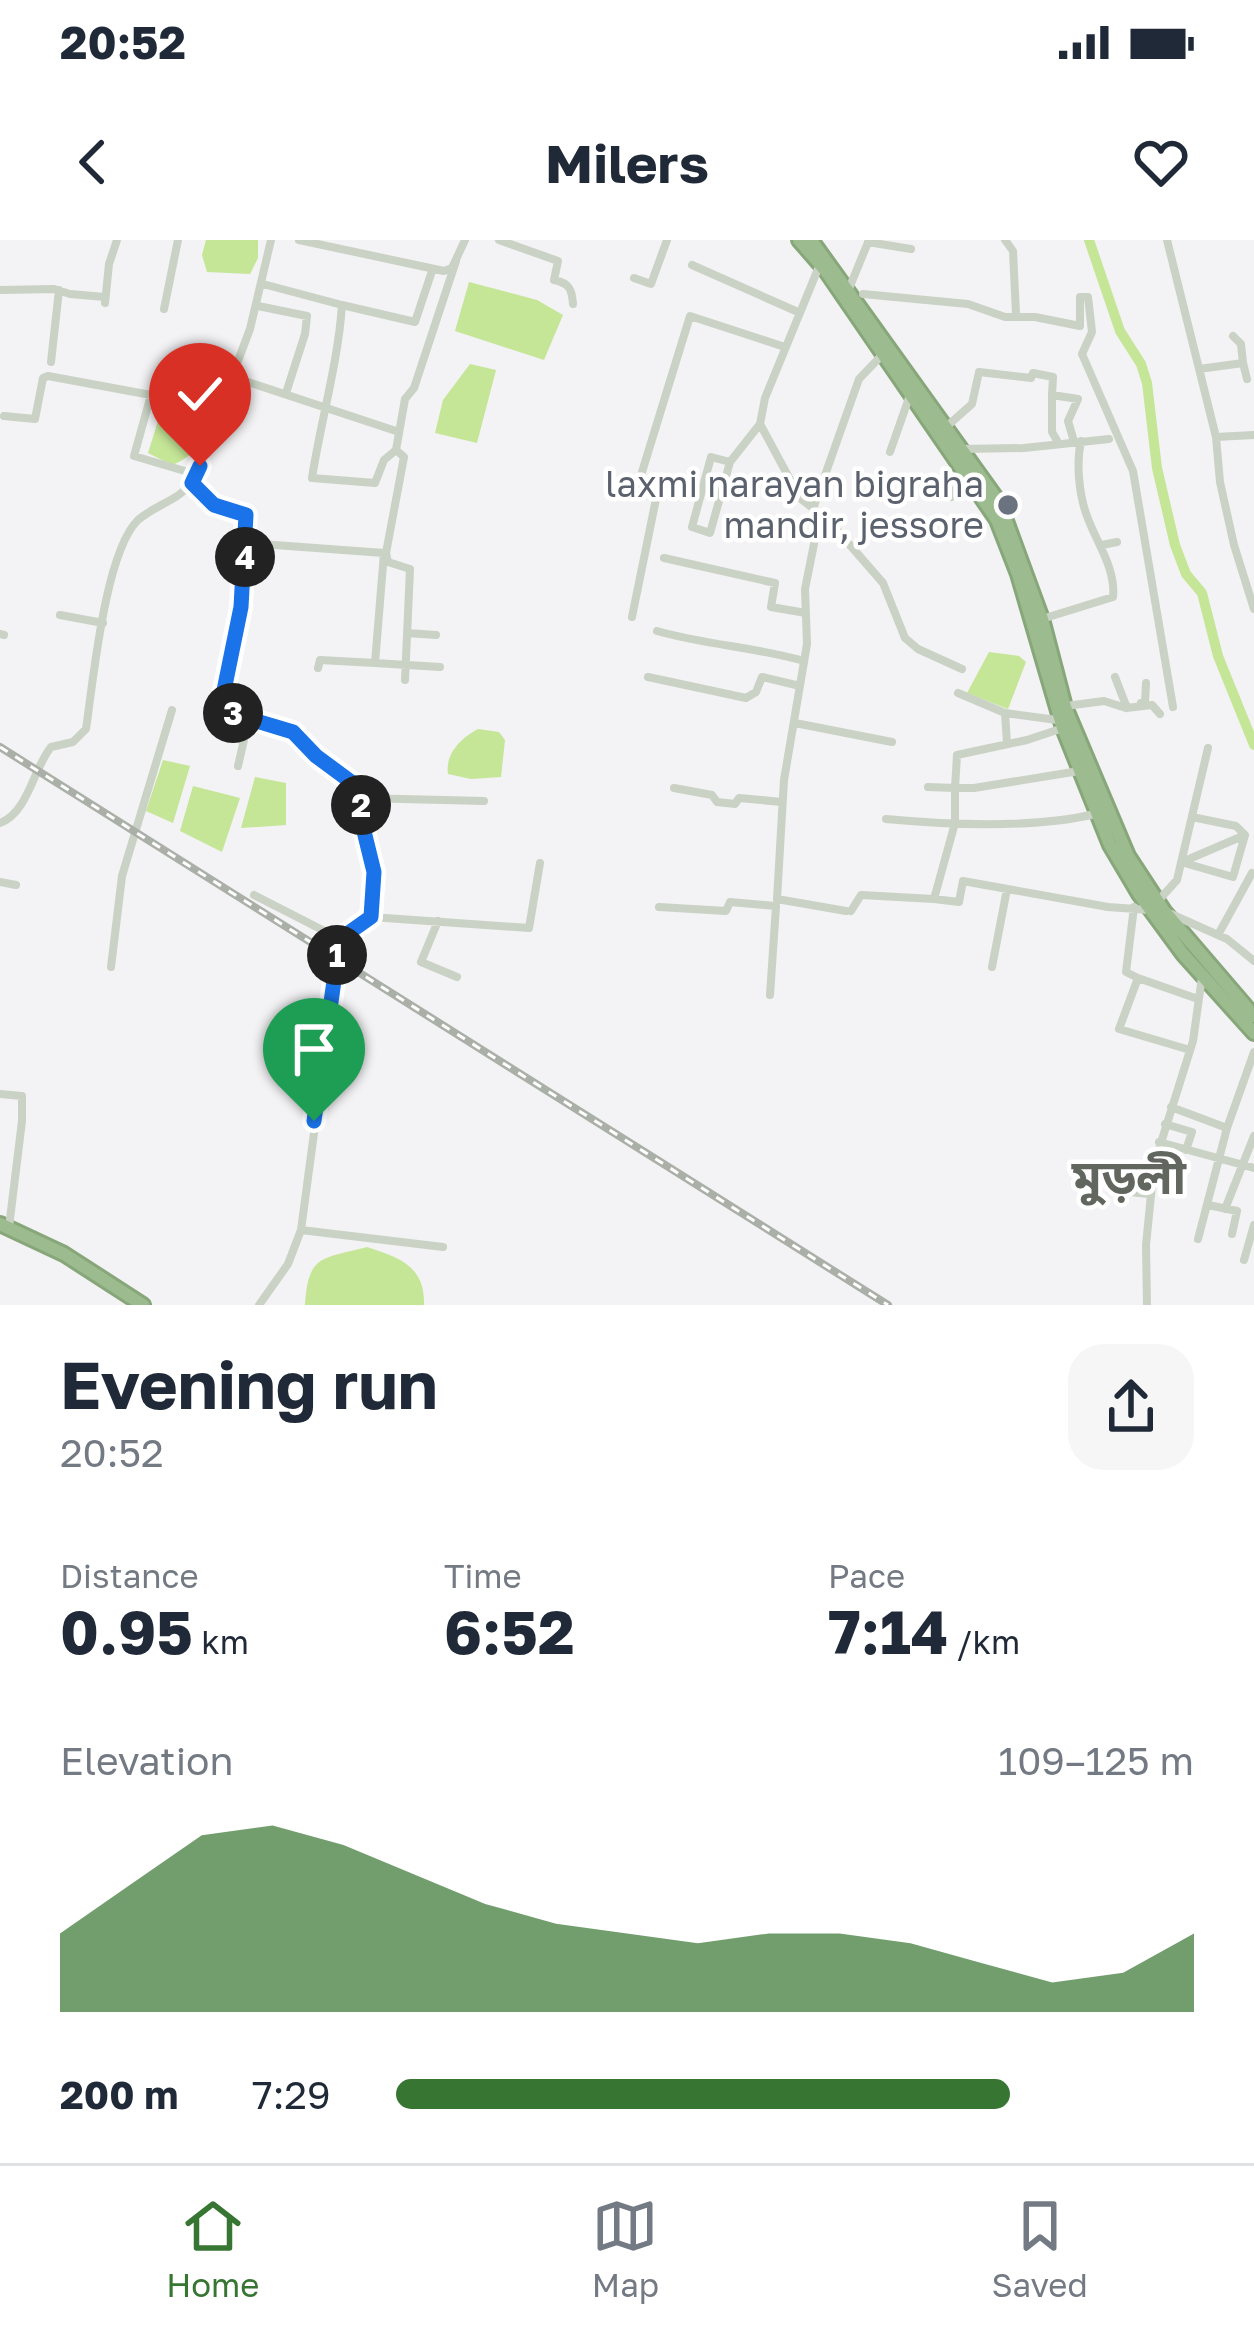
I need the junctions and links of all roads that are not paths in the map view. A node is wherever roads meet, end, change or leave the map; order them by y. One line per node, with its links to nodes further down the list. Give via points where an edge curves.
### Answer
1 (117, 240): 21 (street, via 105,300)
2 (178, 240): 26 (street)
3 (272, 240): 19 (street)
4 (299, 240): 17 (street)
5 (465, 240): 14 (street)
6 (500, 240): 23 (street, via 558,261 554,280 566,283)
7 (667, 240): 18 (street, via 651,284)
8 (799, 240): 16 (highway)
9 (812, 240): 22 (highway)
10 (1005, 240): 28 (street)
11 (1167, 240): 34 (street)
12 (869, 241): 13 (street); 22 (street)
13 (911, 249)
14 (456, 261): 17 (street, via 448,271); 44 (street)
15 (692, 265): 27 (street)
16 (820, 265): 22 (highway); 27 (street)
17 (432, 271): 24 (street, via 415,322)
18 (634, 278)
19 (263, 284): 24 (street); 25 (street)
20 (0, 290): 21 (street)
21 (59, 290): 32 (street)
22 (852, 293): 31 (highway); 43 (highway); 84 (street, via 1080,326 1080,297 1088,297 1092,332 1082,354 1133,471)
23 (573, 304)
24 (342, 305): 40 (street)
25 (258, 306): 35 (street); 37 (street, via 307,316)
26 (164, 309)
27 (798, 312): 30 (street)
28 (1016, 314)
29 (1233, 336): 33 (street)
30 (784, 347): 42 (street); 65 (street, via 690,317 638,485 656,499)
31 (883, 354): 38 (highway); 57 (street, via 859,379)
32 (51, 362)
33 (1243, 363): 34 (street); 36 (street)
34 (1199, 369): 46 (street)
35 (233, 377): 37 (street); 55 (street)
36 (1247, 379)
37 (286, 393): 40 (street)
38 (910, 393): 52 (street); 54 (highway)
39 (1052, 395): 43 (street, via 1053,377 979,371 972,404); 47 (street, via 1078,399 1068,421); 49 (street)
40 (325, 404): 44 (street); 51 (street, via 312,478 375,484)
41 (2, 415): 55 (street, via 35,419 48,376 151,395 134,456)
42 (760, 424): 53 (street); 57 (street, via 794,489)
43 (946, 427): 50 (highway)
44 (399, 432): 51 (street)
45 (1254, 435): 46 (street)
46 (1216, 437): 62 (street, via 1229,524)
47 (1077, 439): 48 (street); 49 (street); 60 (street, via 1087,516)
48 (1109, 440)
49 (1059, 444): 50 (street)
50 (960, 448): 66 (highway, via 1006,514)
51 (397, 450): 69 (street, via 404,457 386,559 410,568)
52 (890, 452)
53 (730, 462): 53 (street, via 710,533 692,527 711,457)
54 (966, 472): 56 (street); 91 (highway, via 1006,542)
55 (194, 478): 59 (street, via 214,505 246,515); 67 (street, via 132,529)
56 (951, 496)
57 (817, 512): 63 (street); 76 (street, via 883,583 905,638)
58 (1117, 542): 60 (street)
59 (246, 543): 72 (street, via 384,553); 89 (street, via 220,710)
60 (1102, 545): 66 (street, via 1113,597)
61 (664, 558): 63 (street, via 775,583 771,607)
62 (1254, 609)
63 (806, 613): 71 (street)
64 (60, 614): 67 (street)
65 (632, 617)
66 (1042, 619): 83 (highway)
67 (103, 622): 106 (street, via 86,729 74,742 51,747 20,807)
68 (657, 631): 71 (street)
69 (407, 633): 70 (street); 73 (street)
70 (436, 635)
71 (804, 661): 81 (street)
72 (376, 664): 73 (street); 75 (street, via 320,659)
73 (406, 665): 74 (street); 79 (street)
74 (440, 667)
75 (318, 668)
76 (962, 669)
77 (1114, 676): 85 (street)
78 (648, 677): 81 (street, via 746,698 762,677)
79 (405, 680)
80 (1146, 683): 85 (street, via 1145,702)
81 (800, 686): 90 (street)
82 (958, 693): 87 (street)
83 (1065, 706): 85 (street, via 1104,701); 120 (highway)
84 (1173, 707)
85 (1126, 709): 88 (street, via 1152,705)
86 (172, 710): 126 (street, via 122,876)
87 (1005, 713): 91 (street); 93 (street)
88 (1160, 714)
89 (250, 718): 95 (street); 100 (street, via 293,732)
90 (795, 722): 92 (street); 102 (street)
91 (1060, 724): 93 (street); 96 (highway)
92 (892, 742)
93 (1006, 744): 99 (street, via 956,755)
94 (1208, 748): 104 (street)
95 (238, 766)
96 (1079, 771): 99 (street); 103 (highway)
97 (928, 787): 99 (street)
98 (674, 788): 102 (street, via 717,802)
99 (956, 788): 107 (street)
100 (361, 797): 101 (street); 121 (street, via 374,872)
101 (484, 802)
102 (782, 802): 117 (street)
103 (1095, 814): 107 (street); 120 (highway, via 1138,894)
104 (1192, 817): 108 (street); 109 (street)
105 (886, 819): 107 (street)
106 (0, 823)
107 (955, 823): 116 (street)
108 (1245, 835): 109 (street); 109 (street, via 1233,877)
109 (1181, 862): 120 (street)
110 (540, 863): 122 (street, via 529,928)
111 (1252, 873): 123 (street)
112 (0, 882): 113 (street)
113 (16, 885)
114 (1007, 890): 116 (street, via 963,881 959,902); 119 (street); 127 (street)
115 (254, 895): 124 (street)
116 (934, 898): 117 (street, via 861,895 849,910)
117 (776, 902): 118 (street, via 730,902 726,911); 131 (street)
118 (659, 907)
119 (1134, 908): 120 (street); 130 (street, via 1126,972)
120 (1158, 908): 123 (street); 128 (highway); 133 (highway)
121 (371, 917): 122 (street); 124 (street)
122 (438, 921): 129 (street, via 421,962)
123 (1218, 934): 125 (street)
124 (340, 939): 152 (street)
125 (1254, 961)
126 (111, 967)
127 (992, 968)
128 (1203, 976): 132 (street); 134 (highway)
129 (457, 977)
130 (1138, 977): 132 (street); 135 (street, via 1119,1029)
131 (770, 995)
132 (1199, 999): 135 (street)
133 (1254, 1016)
134 (1254, 1033)
135 (1190, 1050): 138 (street)
136 (1254, 1052): 140 (street)
137 (0, 1094): 150 (street, via 22,1096)
138 (1171, 1107): 139 (street); 140 (street)
139 (1165, 1124): 142 (street); 143 (street, via 1192,1132)
140 (1227, 1128): 144 (street)
141 (1254, 1136): 149 (street)
142 (1159, 1142): 143 (street); 147 (street)
143 (1186, 1150): 144 (street)
144 (1220, 1160): 145 (street); 148 (street)
145 (1254, 1168)
146 (1110, 1190): 147 (street)
147 (1150, 1194): 159 (street)
148 (1208, 1205): 149 (street); 154 (street)
149 (1225, 1209): 153 (street, via 1238,1212)
150 (5, 1225): 157 (highway)
151 (1254, 1225): 156 (street)
152 (301, 1230): 155 (street); 158 (street)
153 (1232, 1234)
154 (1198, 1239)
155 (443, 1247)
156 (1244, 1260)
157 (143, 1305)
158 (259, 1305)
159 (1147, 1305)

